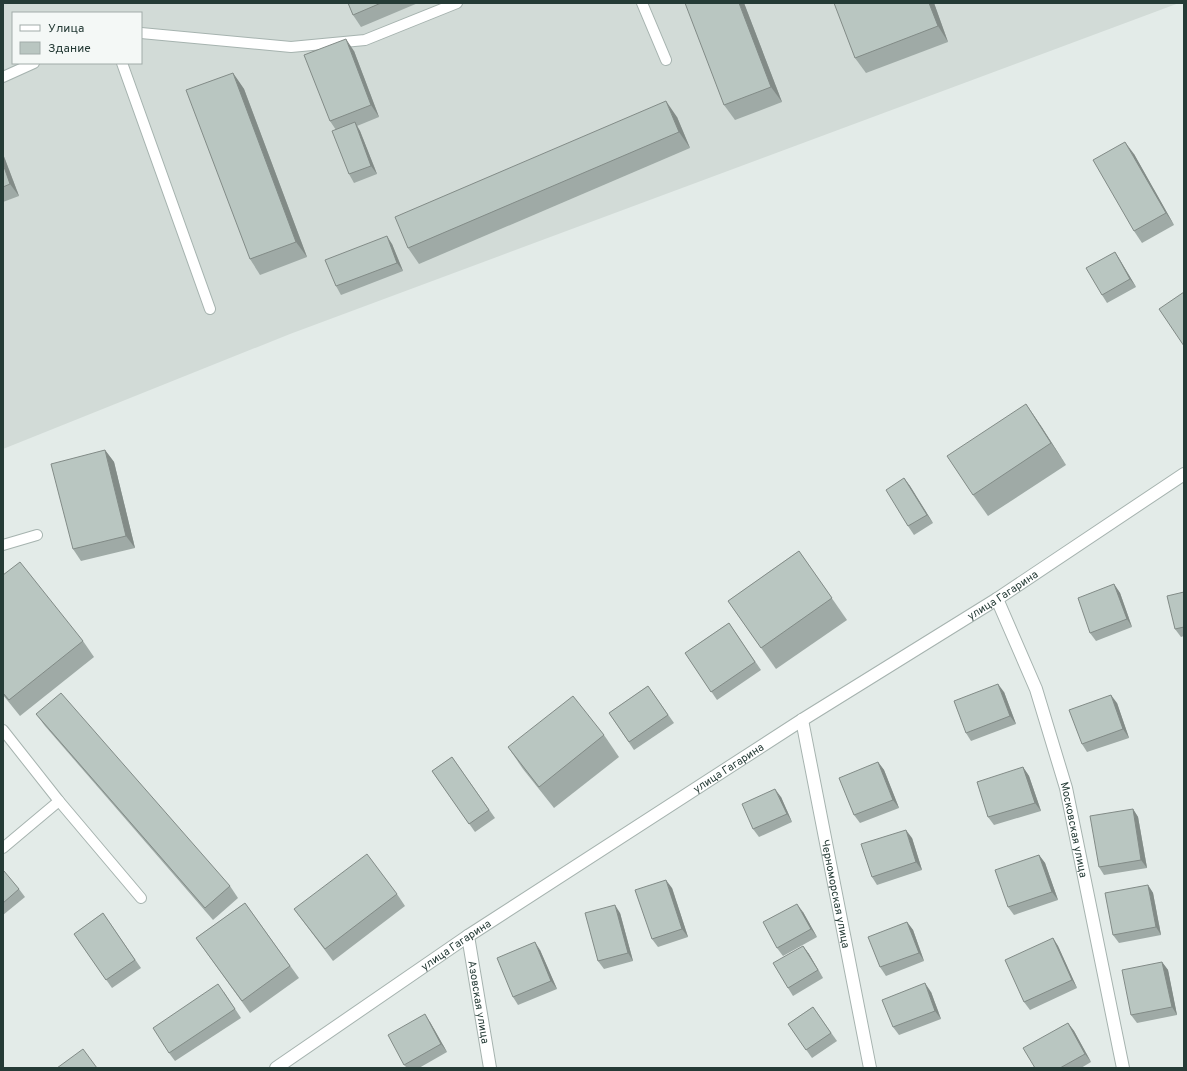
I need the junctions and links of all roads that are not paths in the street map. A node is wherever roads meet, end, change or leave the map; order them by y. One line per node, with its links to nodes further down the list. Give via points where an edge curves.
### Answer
1 (457, 3): 3 (lane, via 365,40 291,47)
2 (642, 3): 4 (lane)
3 (142, 33)
4 (666, 60)
5 (32, 64): 7 (lane)
6 (122, 64): 8 (lane)
7 (3, 77)
8 (210, 309)
9 (1184, 474): 12 (street, улица Гагарина)
10 (37, 535): 11 (lane)
11 (3, 545)
12 (997, 599): 13 (street, улица Гагарина); 22 (street, Московская улица, via 1036,689 1066,788)
13 (802, 720): 18 (street, улица Гагарина); 21 (street, Черноморская улица)
14 (3, 730): 15 (lane)
15 (59, 801): 16 (lane); 17 (lane)
16 (3, 848)
17 (141, 898)
18 (468, 936): 19 (street, улица Гагарина); 20 (street, Азовская улица)
19 (276, 1068)
20 (490, 1068)
21 (870, 1068)
22 (1123, 1068)

